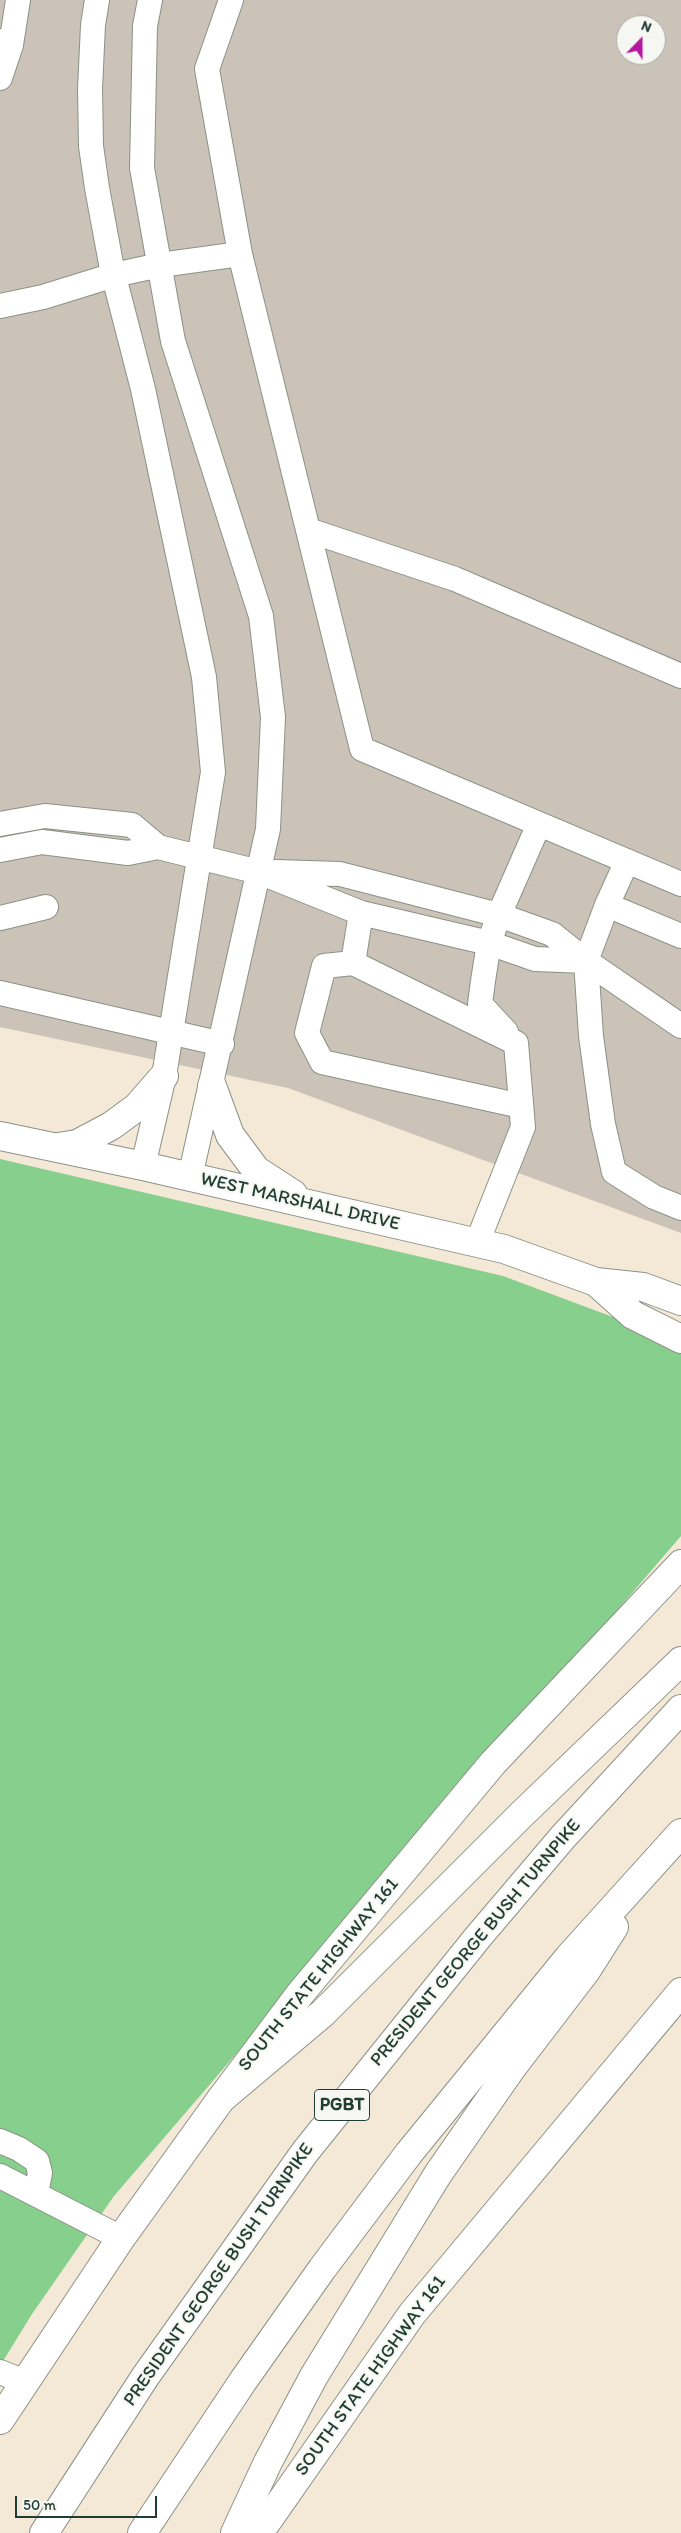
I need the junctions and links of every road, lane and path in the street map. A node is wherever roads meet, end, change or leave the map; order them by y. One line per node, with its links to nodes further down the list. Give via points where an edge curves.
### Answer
1 (18, 0): 5 (street)
2 (97, 0): 9 (street, via 90,89 91,146)
3 (150, 0): 8 (street, via 145,26 142,168)
4 (231, 0): 7 (street, via 207,69)
5 (6, 43): 6 (street)
6 (0, 78)
7 (240, 254): 8 (street); 11 (street)
8 (160, 265): 9 (street); 19 (street, via 173,340 261,616 273,716 268,829)
9 (114, 275): 10 (street, via 43,297); 17 (street, via 143,389 204,677 213,772)
10 (0, 306)
11 (308, 530): 12 (street, via 455,579); 14 (street, via 362,749)
12 (681, 676)
13 (0, 824): 15 (street, via 45,816 132,825)
14 (540, 824): 18 (street); 24 (street)
15 (158, 847): 16 (street, via 128,853 42,842); 17 (street)
16 (0, 850)
17 (201, 856): 19 (street); 32 (street)
18 (627, 861): 20 (street); 21 (street)
19 (259, 872): 23 (street); 24 (street, via 340,874); 34 (street)
20 (681, 884)
21 (607, 905): 26 (street); 28 (street)
22 (46, 908): 25 (street)
23 (361, 913): 27 (street); 29 (street)
24 (499, 915): 27 (street); 28 (street, via 552,934)
25 (0, 918)
26 (681, 936)
27 (489, 943): 28 (street, via 535,959); 33 (street, via 480,1004)
28 (586, 961): 31 (street); 43 (street, via 602,1124 614,1172 654,1197)
29 (353, 963): 33 (street); 37 (street, via 324,966 307,1033 322,1062)
30 (0, 993): 32 (street)
31 (681, 1026)
32 (171, 1034): 34 (street); 35 (street)
33 (516, 1043): 37 (street)
34 (222, 1044): 36 (street)
35 (164, 1076): 39 (main road, via 137,1107 111,1126 77,1144); 40 (street)
36 (212, 1086): 41 (street); 42 (main road, via 230,1135 256,1170)
37 (521, 1106): 44 (street, via 523,1127)
38 (0, 1136): 39 (main road, WEST MARSHALL DRIVE)
39 (54, 1148): 40 (main road, WEST MARSHALL DRIVE)
40 (143, 1166): 41 (main road, WEST MARSHALL DRIVE)
41 (190, 1177): 42 (main road, WEST MARSHALL DRIVE)
42 (311, 1206): 44 (main road, WEST MARSHALL DRIVE)
43 (681, 1208)
44 (477, 1243): 45 (main road, WEST MARSHALL DRIVE, via 504,1249)
45 (596, 1282): 46 (main road, WEST MARSHALL DRIVE, via 643,1287); 47 (main road, WEST MARSHALL DRIVE, via 633,1315)
46 (681, 1301)
47 (681, 1339)
48 (681, 1564): 54 (main road, SOUTH STATE HIGHWAY 161, via 493,1764 300,1994)
49 (681, 1662): 54 (main road, via 521,1814 323,2013)
50 (681, 1709): 62 (main road, PRESIDENT GEORGE BUSH TURNPIKE / PGBT, via 562,1838 478,1937 306,2152 145,2377)
51 (681, 1833): 52 (main road)
52 (654, 1862): 63 (main road, via 557,1972 403,2161 243,2381); 64 (main road, via 586,1971 438,2174 314,2376)
53 (681, 1992): 65 (main road, SOUTH STATE HIGHWAY 161, via 412,2314)
54 (221, 2100): 58 (main road, SOUTH STATE HIGHWAY 161)
55 (0, 2141): 57 (street, via 37,2161 40,2173)
56 (0, 2176): 57 (street)
57 (36, 2194): 58 (street)
58 (121, 2238): 60 (main road, SOUTH STATE HIGHWAY 161)
59 (0, 2372): 60 (street)
60 (26, 2382): 61 (main road, SOUTH STATE HIGHWAY 161)
61 (0, 2420)
62 (44, 2533)
63 (142, 2533)
64 (235, 2533)
65 (259, 2533)

